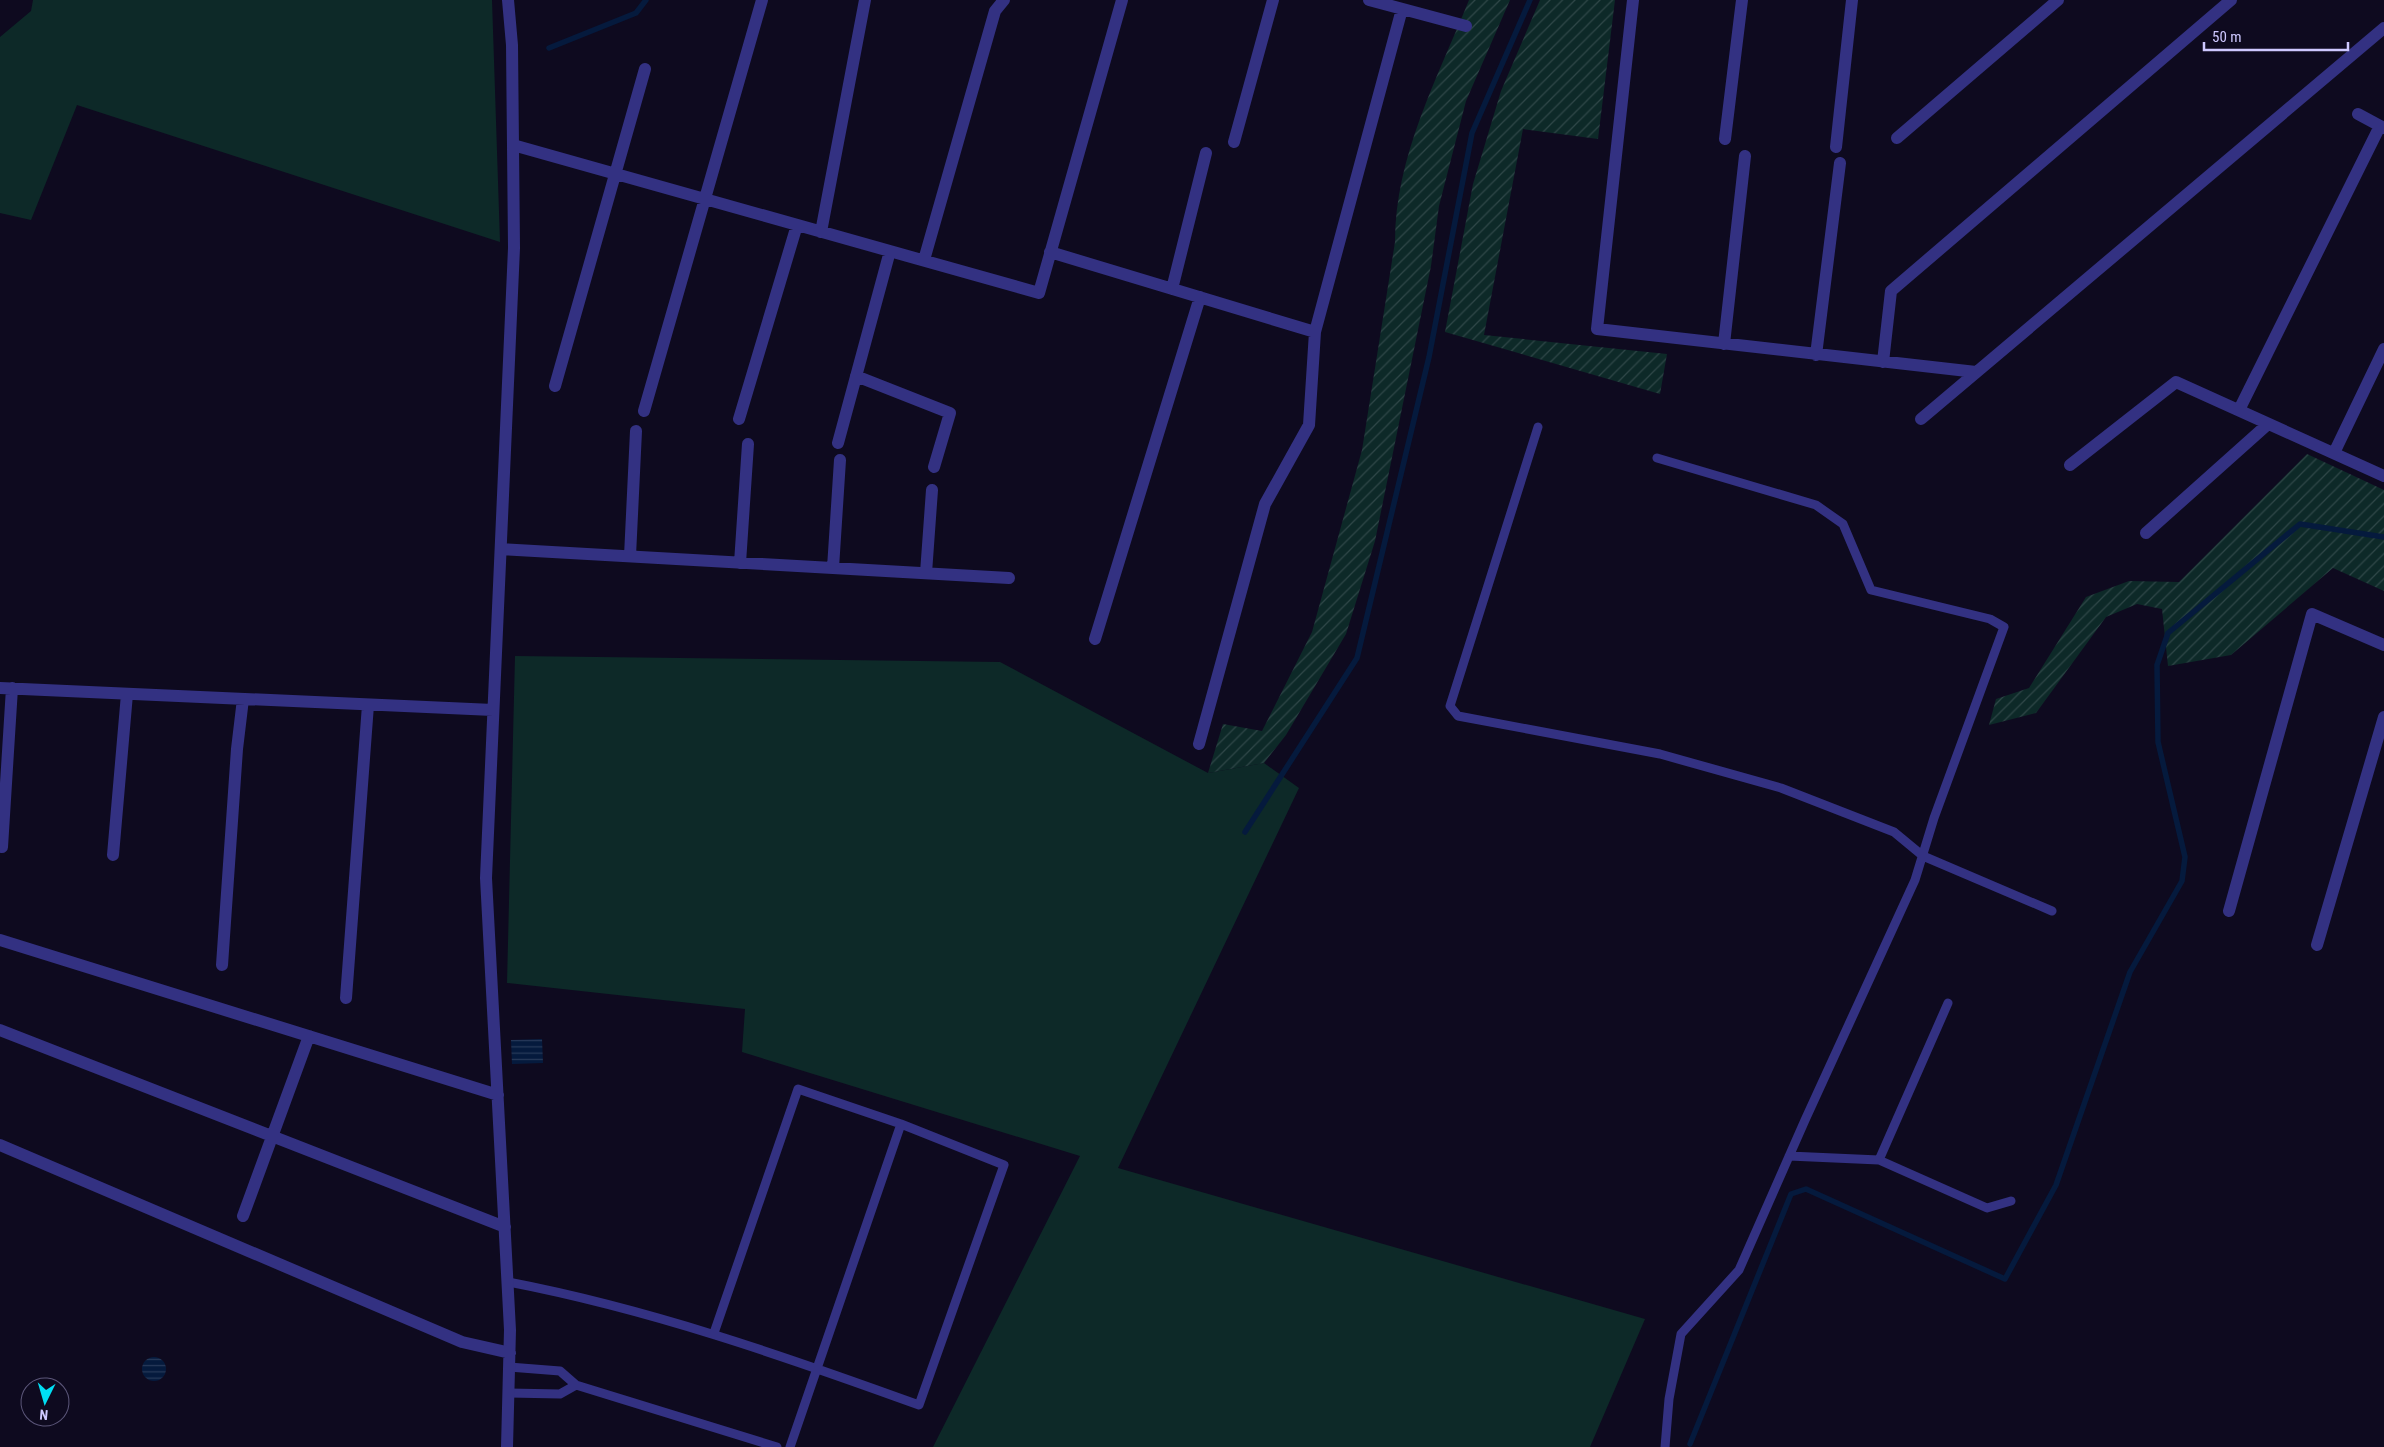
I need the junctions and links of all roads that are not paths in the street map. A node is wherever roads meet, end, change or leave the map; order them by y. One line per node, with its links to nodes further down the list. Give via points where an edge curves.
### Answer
1 (508, 0): 22 (street)
2 (762, 0): 28 (street)
3 (865, 0): 30 (street)
4 (1004, 0): 33 (street, via 995,11)
5 (1122, 0): 32 (street)
6 (1273, 0): 21 (street)
7 (1369, 0): 13 (street)
8 (1633, 0): 37 (street, via 1597,329)
9 (1742, 0): 20 (street)
10 (1852, 0): 23 (street)
11 (2058, 0): 19 (street)
12 (2231, 0): 40 (street, via 1891,291)
13 (1402, 9): 14 (street); 36 (street)
14 (1466, 26)
15 (2384, 28): 41 (street)
16 (645, 69): 27 (street)
17 (2358, 114): 18 (street)
18 (2382, 127): 44 (street)
19 (1897, 138)
20 (1725, 139)
21 (1234, 142)
22 (513, 145): 27 (street); 61 (street, via 514,248)
23 (1836, 147)
24 (1206, 154): 34 (street)
25 (1745, 156): 37 (street)
26 (1840, 163): 39 (street)
27 (617, 174): 28 (street); 43 (street)
28 (706, 200): 29 (street); 45 (street)
29 (797, 225): 30 (street); 46 (street)
30 (821, 232): 31 (street)
31 (890, 251): 33 (street); 42 (street)
32 (1050, 252): 33 (street, via 1039,293); 34 (street)
33 (924, 260)
34 (1172, 289): 35 (street)
35 (1200, 297): 36 (street); 67 (street)
36 (1316, 332): 75 (street, via 1309,425 1266,504)
37 (1724, 344): 39 (street)
38 (2384, 349): 53 (street)
39 (1816, 355): 40 (street)
40 (1883, 362): 41 (street)
41 (1976, 372): 47 (street)
42 (856, 376): 51 (street); 57 (street, via 950,413)
43 (555, 386)
44 (2239, 410): 48 (street); 56 (street, via 2176,382)
45 (644, 411)
46 (739, 419)
47 (1921, 419)
48 (2268, 424): 53 (street); 60 (street)
49 (1538, 427): 78 (lane, via 1450,706 1458,716 1660,754 1781,788 1894,832)
50 (636, 430): 62 (street)
51 (838, 443)
52 (748, 444): 63 (street)
53 (2334, 453): 58 (street)
54 (1657, 458): 78 (lane, via 1816,505 1843,524 1871,590 1990,619 2004,627)
55 (840, 460): 64 (street)
56 (2070, 466)
57 (934, 467)
58 (2384, 476)
59 (932, 490): 65 (street)
60 (2146, 533)
61 (501, 549): 62 (street); 73 (street)
62 (630, 556): 63 (street)
63 (740, 563): 64 (street)
64 (833, 568): 65 (street)
65 (926, 573): 66 (street)
66 (1009, 578)
67 (1094, 639)
68 (2384, 644): 80 (street, via 2312,614)
69 (6, 688): 70 (street); 76 (street)
70 (127, 694): 71 (street); 77 (street)
71 (243, 699): 72 (street); 83 (street)
72 (368, 705): 73 (street); 84 (street)
73 (493, 710): 88 (street, via 486,878)
74 (2384, 716): 82 (street)
75 (1199, 744)
76 (2, 847)
77 (112, 854)
78 (1922, 856): 79 (lane); 92 (lane, via 1915,880)
79 (2052, 911)
80 (2229, 911)
81 (0, 940): 87 (street)
82 (2317, 945)
83 (222, 965)
84 (346, 998)
85 (1948, 1003): 93 (lane)
86 (0, 1030): 90 (street)
87 (310, 1036): 88 (street); 90 (street)
88 (498, 1095): 96 (street)
89 (901, 1124): 98 (lane, via 798,1089); 101 (lane); 101 (lane, via 1004,1165 919,1405)
90 (272, 1136): 95 (street); 96 (street)
91 (0, 1145): 99 (street, via 462,1342)
92 (1789, 1156): 93 (lane); 107 (lane, via 1739,1270 1681,1334 1669,1399)
93 (1879, 1160): 94 (lane, via 1988,1208)
94 (2011, 1201)
95 (242, 1216)
96 (505, 1227): 97 (street)
97 (508, 1282): 98 (lane, via 546,1289); 99 (street)
98 (714, 1334): 101 (lane)
99 (510, 1353): 100 (street)
100 (509, 1366): 102 (lane, via 560,1371); 103 (street)
101 (817, 1368): 106 (lane)
102 (576, 1385): 103 (lane, via 560,1394); 105 (lane)
103 (509, 1393): 104 (street)
104 (507, 1447)
105 (776, 1447)
106 (790, 1447)
107 (1665, 1447)

